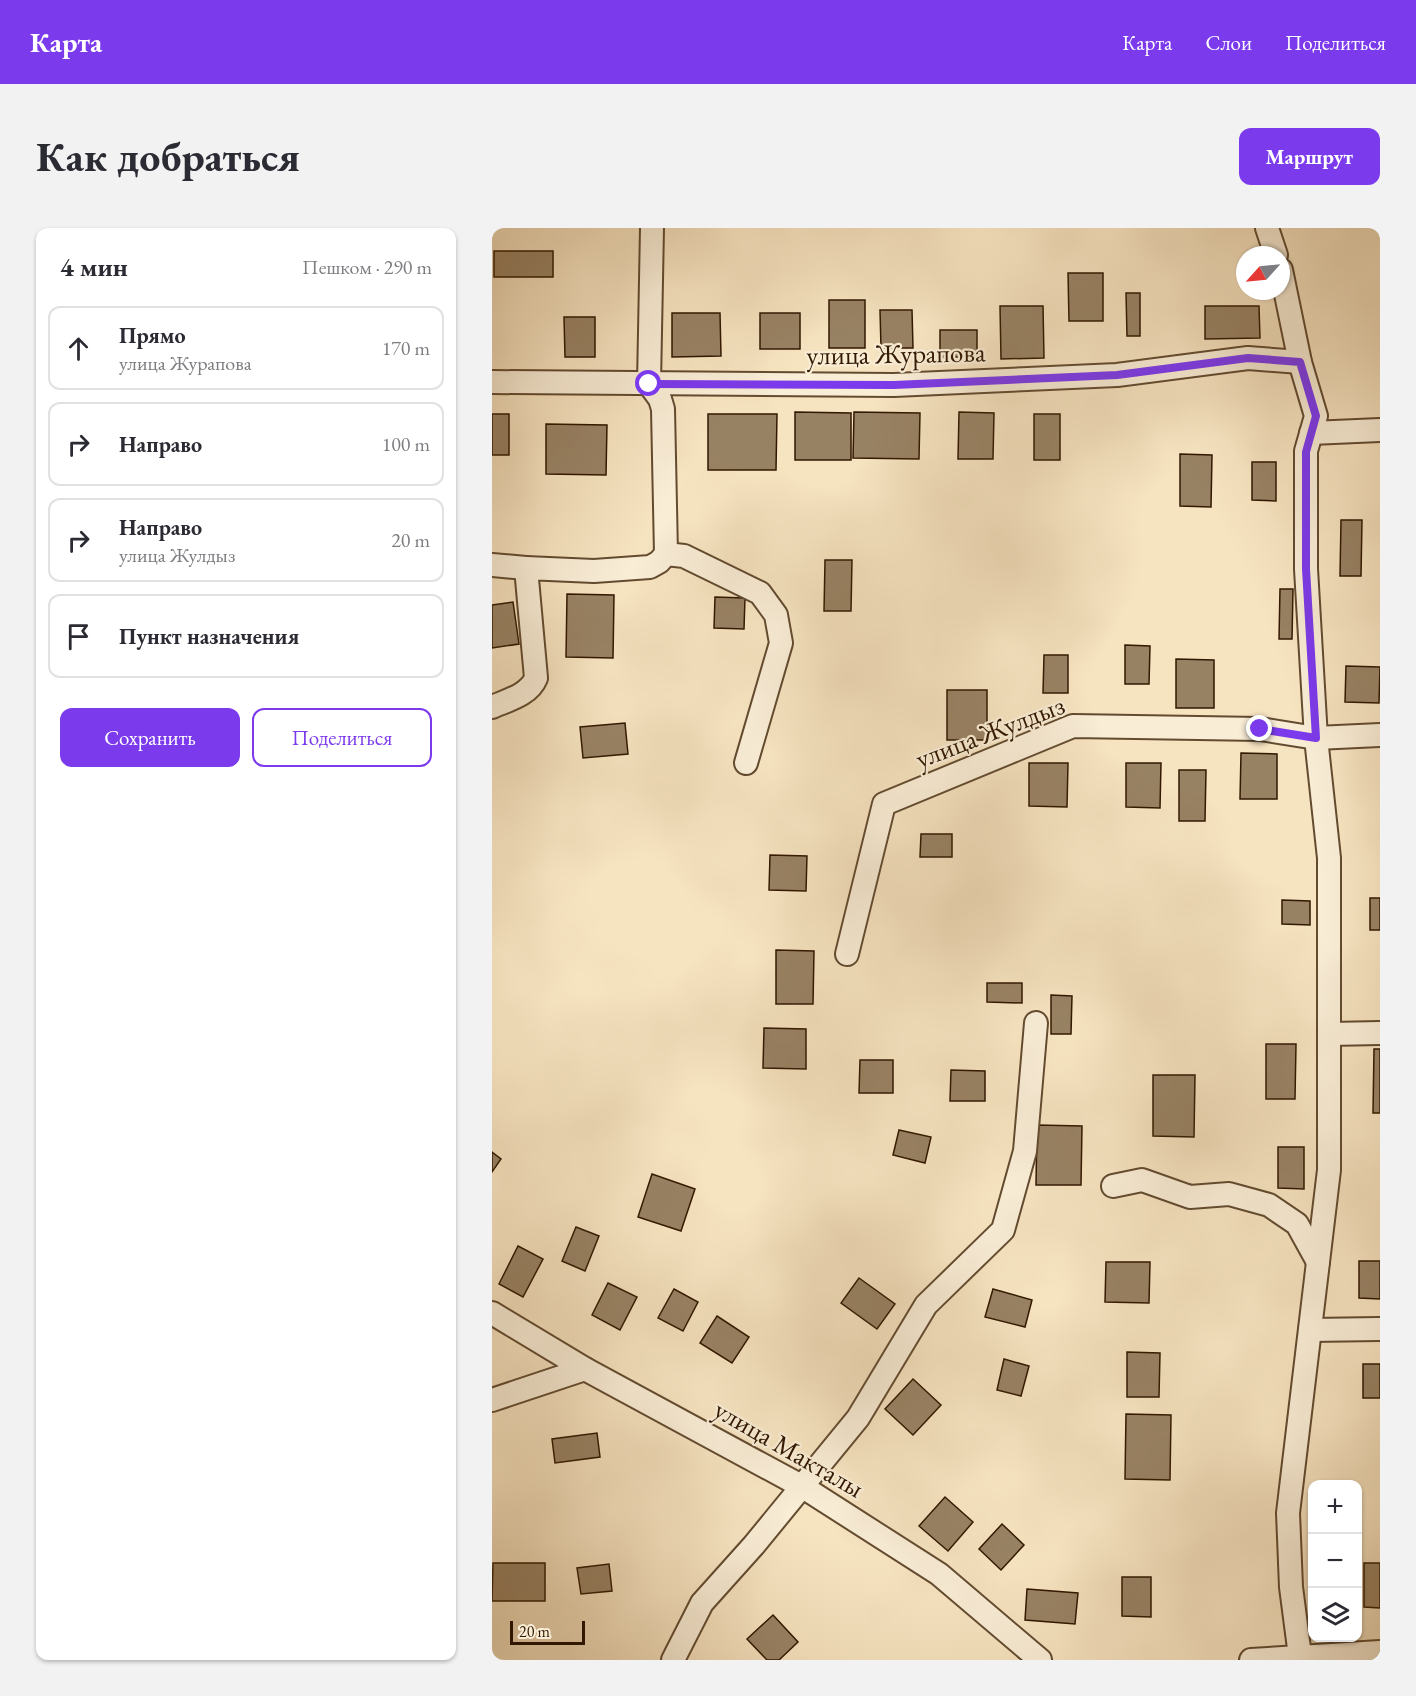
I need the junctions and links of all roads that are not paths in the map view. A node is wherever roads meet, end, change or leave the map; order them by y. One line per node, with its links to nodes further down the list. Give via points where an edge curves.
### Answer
1 (652, 228): 7 (street)
2 (1267, 228): 3 (street)
3 (1273, 246)
4 (1287, 300): 5 (street)
5 (1300, 362): 7 (street, улица Журапова, via 1248,358 1117,375 894,385); 9 (street, via 1316,416)
6 (492, 382): 7 (street, улица Журапова)
7 (649, 384): 10 (street, via 663,409)
8 (1380, 430): 9 (street)
9 (1311, 433): 15 (street, via 1306,452 1306,569)
10 (666, 554): 12 (street, via 650,567 594,572); 16 (street, via 684,556 760,593 776,615 781,643)
11 (492, 565): 12 (street)
12 (526, 568): 13 (street, via 537,678 525,692)
13 (492, 707)
14 (1380, 735): 15 (street, улица Жулдыз)
15 (1316, 738): 17 (street, улица Жулдыз, via 1260,729 1073,726 884,804); 20 (street, via 1329,858)
16 (746, 763)
17 (847, 954)
18 (1036, 1023): 28 (street, via 1025,1150 1002,1230 926,1305 858,1418)
19 (1380, 1033): 20 (street)
20 (1330, 1034): 22 (street, via 1329,1170)
21 (1113, 1186): 22 (street, via 1142,1180 1190,1197 1229,1194 1269,1205 1297,1224)
22 (1318, 1262): 25 (street)
23 (492, 1313): 26 (street, улица Макталы)
24 (1380, 1329): 25 (street)
25 (1310, 1330): 30 (street, via 1288,1513)
26 (585, 1369): 27 (street); 28 (street, улица Макталы)
27 (492, 1400)
28 (803, 1487): 31 (street, улица Макталы, via 939,1574); 32 (street, via 702,1603)
29 (1380, 1652): 30 (street)
30 (1300, 1656): 33 (street)
31 (1030, 1657)
32 (673, 1660)
33 (1251, 1660)

